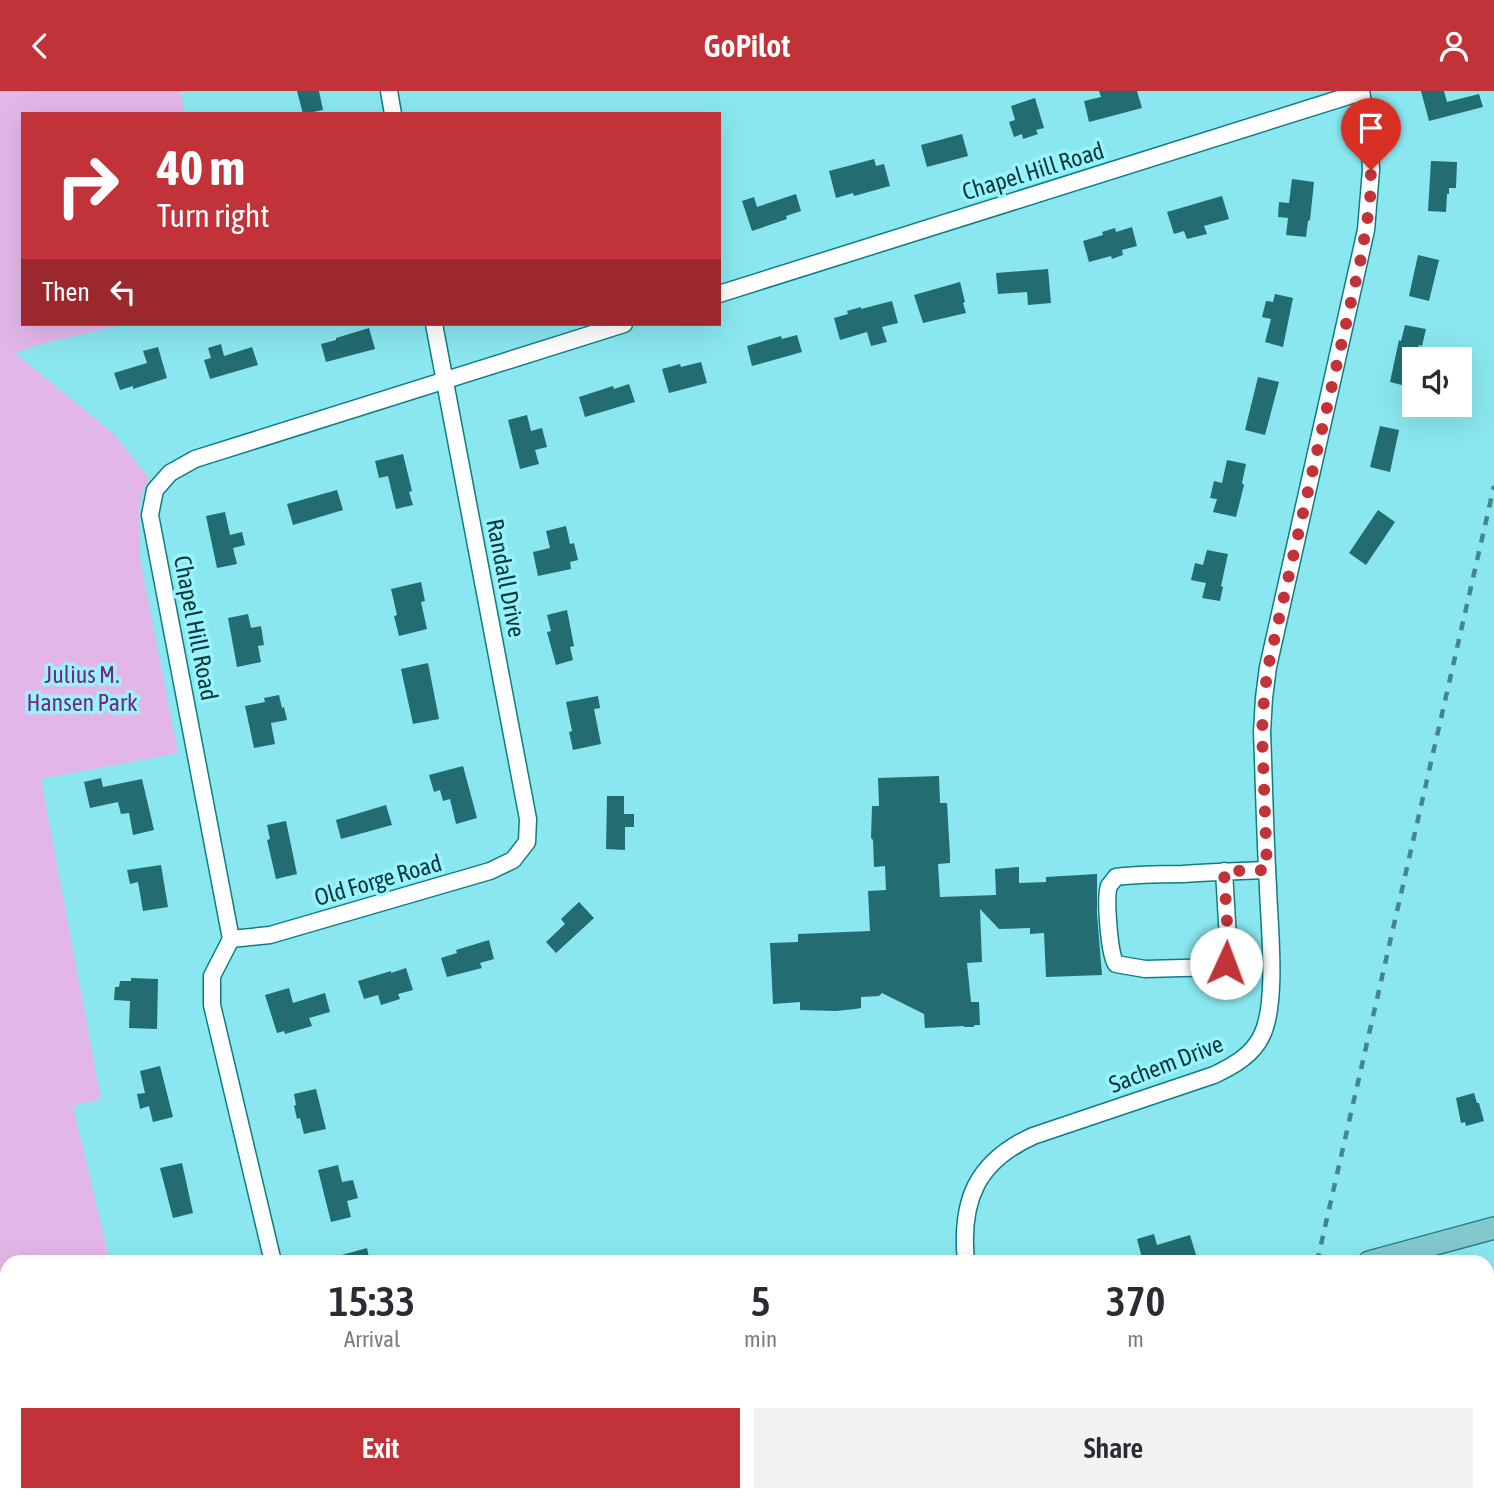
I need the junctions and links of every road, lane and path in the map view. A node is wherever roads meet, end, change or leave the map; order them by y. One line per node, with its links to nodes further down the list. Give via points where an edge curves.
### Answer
1 (389, 91): 3 (street)
2 (1361, 92): 4 (street, Chapel Hill Road); 9 (street, Sachem Drive, via 1371,170 1366,230 1264,698)
3 (393, 112)
4 (721, 293)
5 (434, 326): 7 (street, Randall Drive)
6 (618, 326): 7 (street, Chapel Hill Road)
7 (445, 380): 8 (street, Randall Drive, via 528,819); 11 (street, Chapel Hill Road, via 195,459 170,473 155,491 150,515)
8 (527, 842): 11 (street, Old Forge Road, via 513,860 490,871 270,935)
9 (1267, 870): 10 (street); 14 (street, Sachem Drive, via 1269,1012 1254,1048 1214,1075 1033,1136 1002,1153 971,1196 965,1221)
10 (1224, 871): 10 (street, via 1226,963 1220,967 1145,969 1115,964 1108,888 1116,877)
11 (231, 939): 13 (street, via 212,976 212,1005)
12 (1494, 1228): 15 (main road)
13 (271, 1255)
14 (965, 1255)
15 (1400, 1255)

